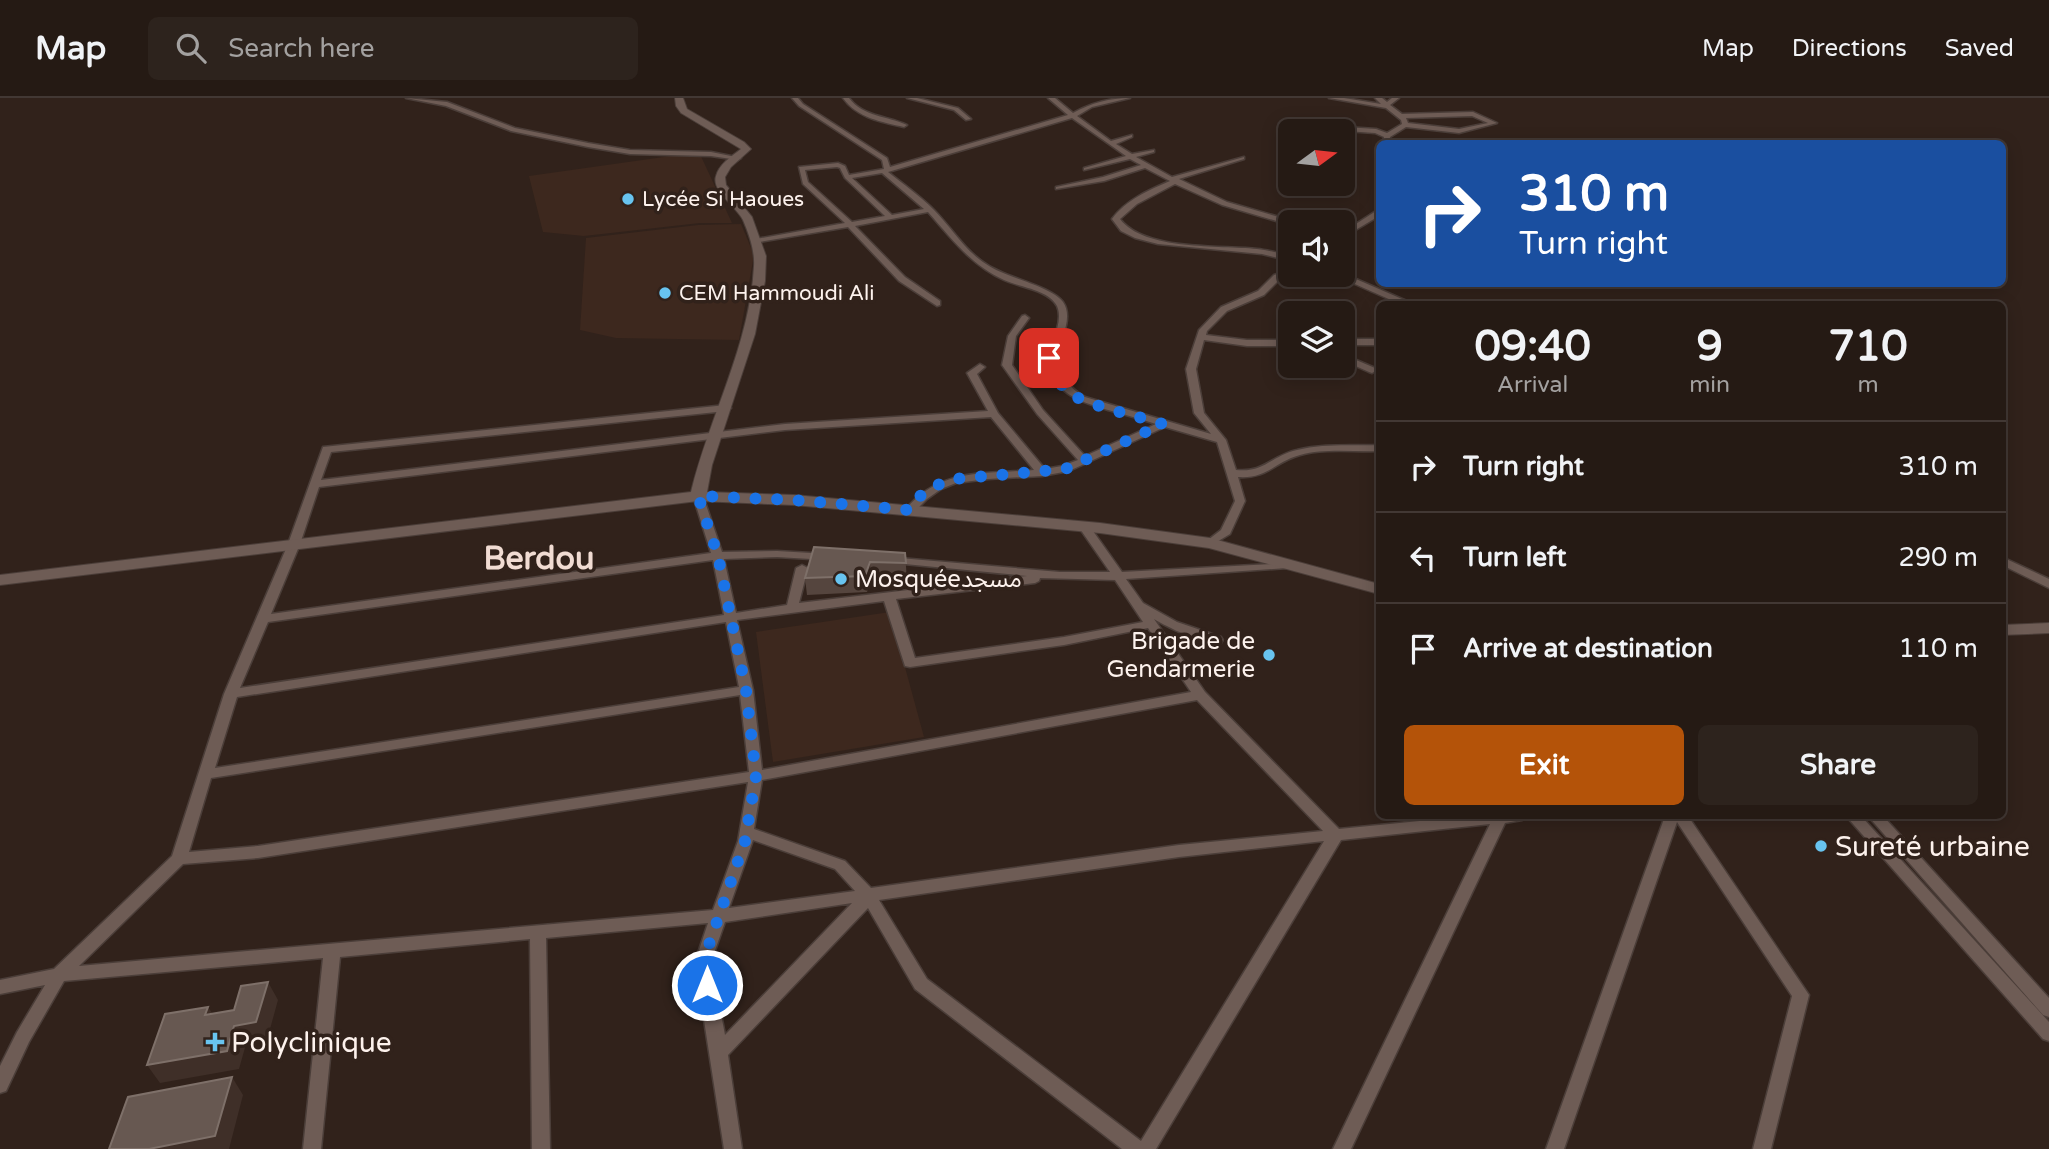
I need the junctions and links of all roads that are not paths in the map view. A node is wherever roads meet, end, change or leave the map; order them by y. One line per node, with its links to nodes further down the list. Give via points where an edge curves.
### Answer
1 (415, 98): 26 (street, via 447,104 513,130 588,145)
2 (679, 98): 26 (main road, via 680,106 697,121 746,149)
3 (795, 98): 31 (street, via 885,159)
4 (846, 98): 19 (street, via 854,108)
5 (910, 98): 15 (street)
6 (1051, 98): 16 (street)
7 (1098, 98): 13 (street)
8 (1127, 98): 13 (street)
9 (1332, 98): 14 (street)
10 (1378, 98): 14 (street)
11 (1396, 98): 14 (street)
12 (963, 99): 15 (street)
13 (1105, 103): 16 (street)
14 (1385, 106): 17 (street)
15 (946, 107): 18 (street)
16 (1072, 116): 24 (street); 31 (street)
17 (1400, 116): 20 (street); 20 (street, via 1473,114 1494,123 1459,131)
18 (968, 119)
19 (904, 125)
20 (1405, 125): 23 (street)
21 (1355, 130): 23 (street, via 1376,131)
22 (1130, 136): 24 (street)
23 (1387, 140)
24 (1110, 144): 27 (street)
25 (1152, 151): 27 (street)
26 (738, 158): 41 (main road, via 722,172 721,185 747,217)
27 (1134, 158): 29 (street); 30 (street)
28 (1242, 158): 33 (street)
29 (1144, 166): 33 (street); 34 (street)
30 (1086, 169)
31 (885, 170): 32 (street); 35 (street)
32 (847, 177): 37 (street); 39 (street, via 838,165 800,169 804,183)
33 (1175, 180): 38 (street); 42 (street, via 1118,212 1117,225 1125,232 1167,243)
34 (1058, 188)
35 (930, 209): 37 (street); 57 (street, via 969,255 991,272 1052,295 1061,303 1061,327 1049,358 1067,391)
36 (1376, 215): 40 (street)
37 (890, 217): 39 (street)
38 (1278, 221)
39 (850, 224): 41 (street); 46 (street, via 902,279)
40 (1355, 228)
41 (756, 241): 55 (main road, via 760,281)
42 (1278, 256)
43 (1278, 277): 48 (street, via 1261,293 1224,309)
44 (1355, 281): 45 (street)
45 (1399, 301)
46 (937, 303)
47 (1025, 318): 61 (street, via 1012,336 1007,365 1040,412)
48 (1201, 337): 51 (street); 59 (street, via 1191,369 1199,413)
49 (1355, 342): 50 (street)
50 (1376, 342)
51 (1278, 343)
52 (1355, 363): 54 (street)
53 (981, 367): 56 (street, via 972,373)
54 (1372, 370)
55 (726, 408): 58 (main road); 64 (street, via 327,449)
56 (994, 414): 58 (street); 62 (street)
57 (1163, 424): 59 (street); 61 (street)
58 (716, 434): 64 (street); 65 (main road)
59 (1221, 440): 63 (street)
60 (1376, 448): 63 (street, via 1296,453 1260,474)
61 (1084, 461): 62 (street)
62 (1042, 473): 66 (street, via 954,479 932,487)
63 (1231, 473): 68 (street, via 1240,501 1226,532)
64 (314, 484): 69 (street)
65 (698, 496): 66 (main road); 69 (main road); 70 (street)
66 (910, 510): 67 (main road)
67 (1084, 526): 68 (main road); 77 (street)
68 (1210, 543): 74 (main road)
69 (294, 544): 78 (main road); 85 (street)
70 (718, 556): 71 (street); 84 (street); 85 (street)
71 (846, 558)
72 (873, 559): 76 (street)
73 (2006, 562): 79 (street)
74 (1287, 565): 77 (street); 80 (main road)
75 (802, 568): 83 (street)
76 (1060, 576): 77 (street); 81 (street)
77 (1117, 576): 82 (street)
78 (0, 580)
79 (2049, 584)
80 (1376, 588)
81 (889, 597): 83 (street); 86 (street, via 910,663)
82 (1135, 602): 86 (street); 89 (street, via 1173,625)
83 (792, 608): 84 (street)
84 (731, 618): 90 (street); 91 (street)
85 (263, 619): 91 (street)
86 (1151, 624): 92 (street)
87 (2049, 628): 88 (main road)
88 (2006, 630)
89 (1217, 640)
90 (746, 690): 93 (street); 94 (street)
91 (231, 694): 93 (street)
92 (1200, 695): 94 (street); 102 (street)
93 (206, 774): 103 (street)
94 (756, 776): 101 (street); 103 (street, via 258,852)
95 (1489, 819): 102 (street)
96 (1507, 819): 119 (street)
97 (1671, 819): 120 (street)
98 (1683, 819): 121 (street, via 1801,995)
99 (1856, 819): 111 (street)
100 (1878, 819): 110 (street)
101 (747, 832): 104 (street, via 841,865); 105 (street)
102 (1336, 835): 104 (street, via 1179,851); 118 (street)
103 (179, 859): 108 (street)
104 (869, 896): 105 (street); 112 (street); 117 (street, via 920,984)
105 (720, 916): 106 (street); 112 (street, via 703,962)
106 (538, 934): 107 (street); 115 (street)
107 (332, 952): 108 (street); 114 (street)
108 (59, 975): 109 (street); 113 (street)
109 (0, 986)
110 (2049, 1010)
111 (2049, 1034)
112 (719, 1053): 116 (street)
113 (0, 1084)
114 (312, 1149)
115 (541, 1149)
116 (733, 1149)
117 (1137, 1149)
118 (1146, 1149)
119 (1342, 1149)
120 (1555, 1149)
121 (1762, 1149)

